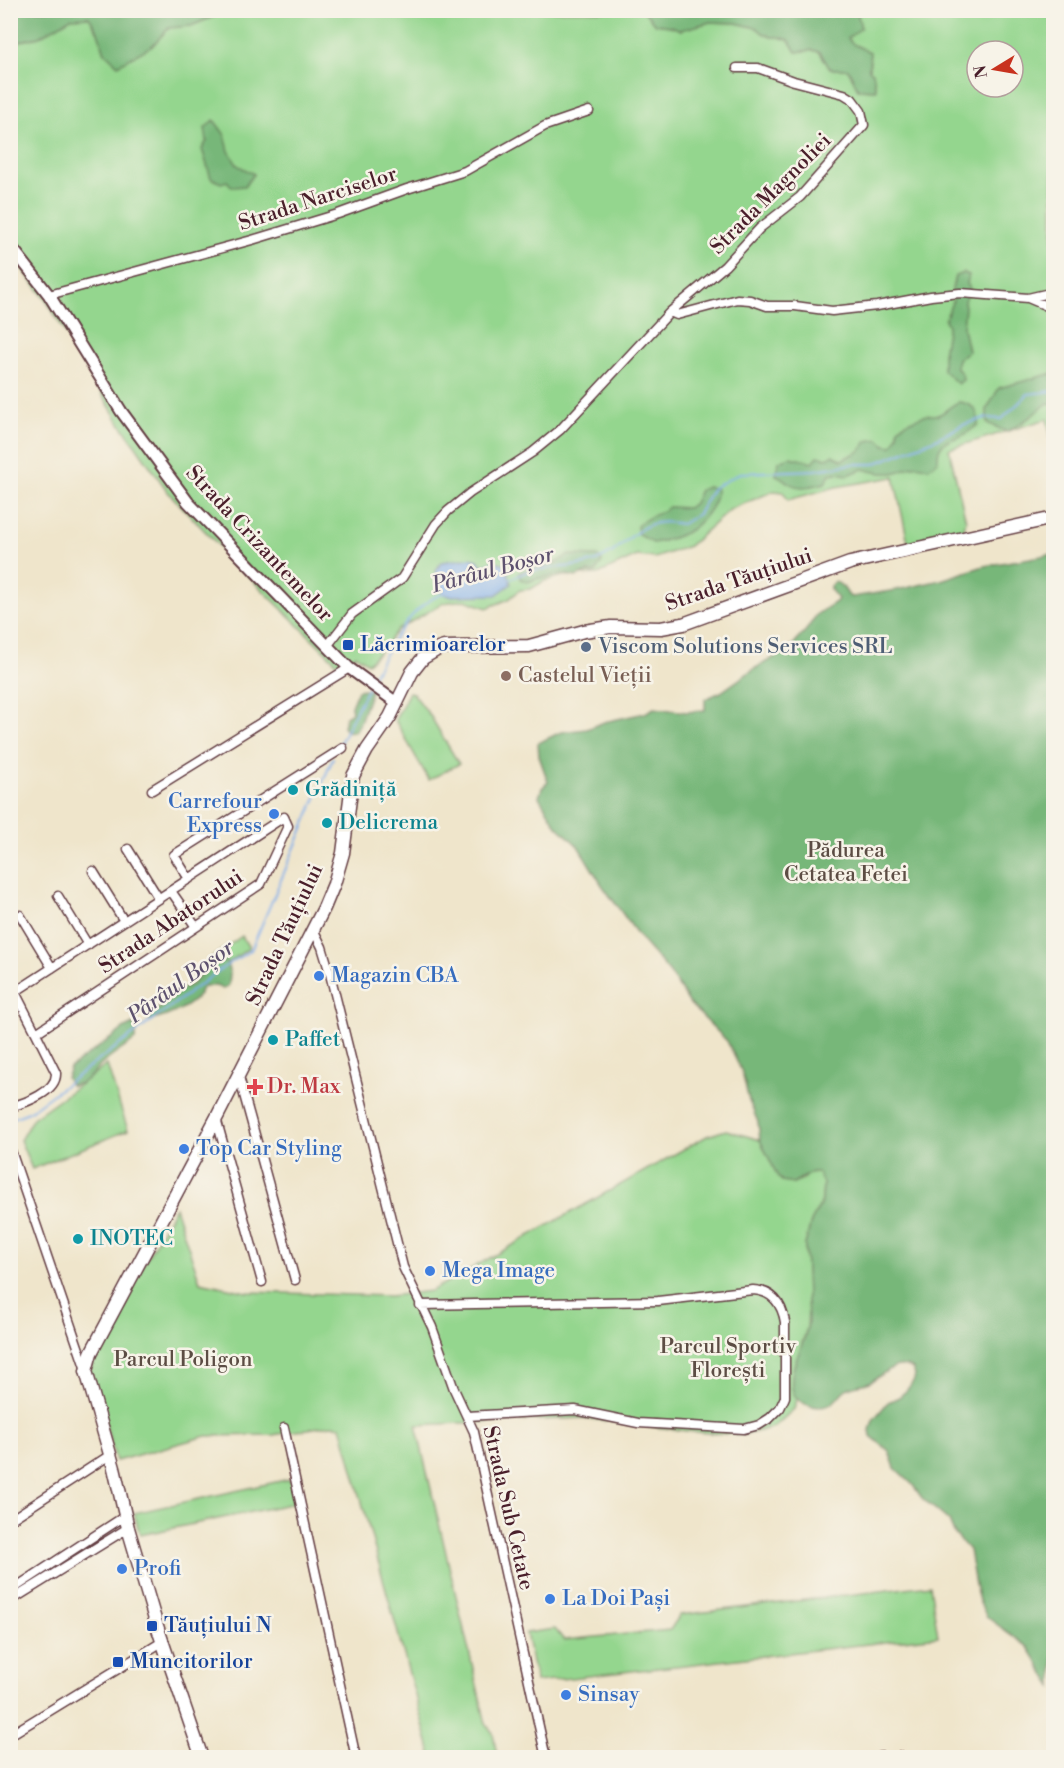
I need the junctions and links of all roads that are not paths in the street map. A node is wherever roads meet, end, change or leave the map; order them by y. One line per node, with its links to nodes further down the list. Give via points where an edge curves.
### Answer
1 (737, 68): 8 (street, Strada Magnoliei, via 758,68 844,94 861,111 864,125 800,197 760,228 725,266)
2 (589, 111): 5 (street, Strada Narciselor, via 545,126 455,175 252,240)
3 (10, 245): 5 (street, Strada Crizantemelor)
4 (1053, 292): 6 (street)
5 (48, 295): 10 (street, Strada Crizantemelor, via 121,411 188,502)
6 (1028, 298): 7 (street); 8 (street, via 960,294 832,311 767,306 737,299 677,315)
7 (1053, 309)
8 (670, 312): 10 (street, via 560,430 454,505 436,524 402,578 352,614)
9 (1053, 518): 12 (main road, Strada Tăuțiului, via 850,563 683,624 584,631 529,646 438,649 423,658)
10 (328, 645): 11 (street, Strada Crizantemelor)
11 (349, 668): 12 (street, Strada Crizantemelor); 14 (street)
12 (393, 704): 24 (main road, Strada Tăuțiului, via 353,776 340,867)
13 (343, 748): 17 (street, Strada Abatorului, via 174,855)
14 (152, 790)
15 (128, 849): 20 (street)
16 (93, 872): 22 (street)
17 (189, 879): 18 (street, Strada Abatorului); 23 (street, Strada Abatorului, via 284,817 288,826 261,884)
18 (171, 891): 20 (street, Strada Abatorului); 23 (street)
19 (58, 896): 25 (street)
20 (159, 898): 22 (street, Strada Abatorului)
21 (20, 915): 26 (street)
22 (124, 921): 25 (street, Strada Abatorului)
23 (196, 927): 27 (street, Strada Abatorului)
24 (313, 929): 28 (main road, Strada Tăuțiului); 34 (street, Strada Sub Cetate, via 331,978 403,1267)
25 (88, 945): 26 (street, Strada Abatorului)
26 (52, 968): 27 (street, Strada Abatorului, via 15,992)
27 (36, 1033): 29 (street, Strada Abatorului, via 56,1078 46,1090)
28 (238, 1073): 30 (main road, Strada Tăuțiului); 32 (street)
29 (10, 1107)
30 (216, 1118): 33 (street); 35 (main road, Strada Tăuțiului, via 91,1353)
31 (10, 1148): 35 (street)
32 (295, 1280)
33 (261, 1282)
34 (420, 1305): 36 (street, Strada Sub Cetate); 36 (street, via 658,1301 760,1290 772,1296 783,1310 785,1397 770,1418 751,1428 638,1423 575,1410)
35 (86, 1371): 38 (main road)
36 (467, 1416): 47 (street, Strada Sub Cetate, via 474,1432)
37 (284, 1428): 46 (street)
38 (110, 1455): 39 (street); 40 (main road)
39 (10, 1520)
40 (127, 1522): 41 (street); 42 (street); 43 (main road)
41 (10, 1591)
42 (10, 1600)
43 (162, 1642): 44 (street); 45 (main road)
44 (10, 1735)
45 (202, 1758)
46 (356, 1758)
47 (546, 1758)
48 (880, 1758): 49 (street)
49 (903, 1758)

